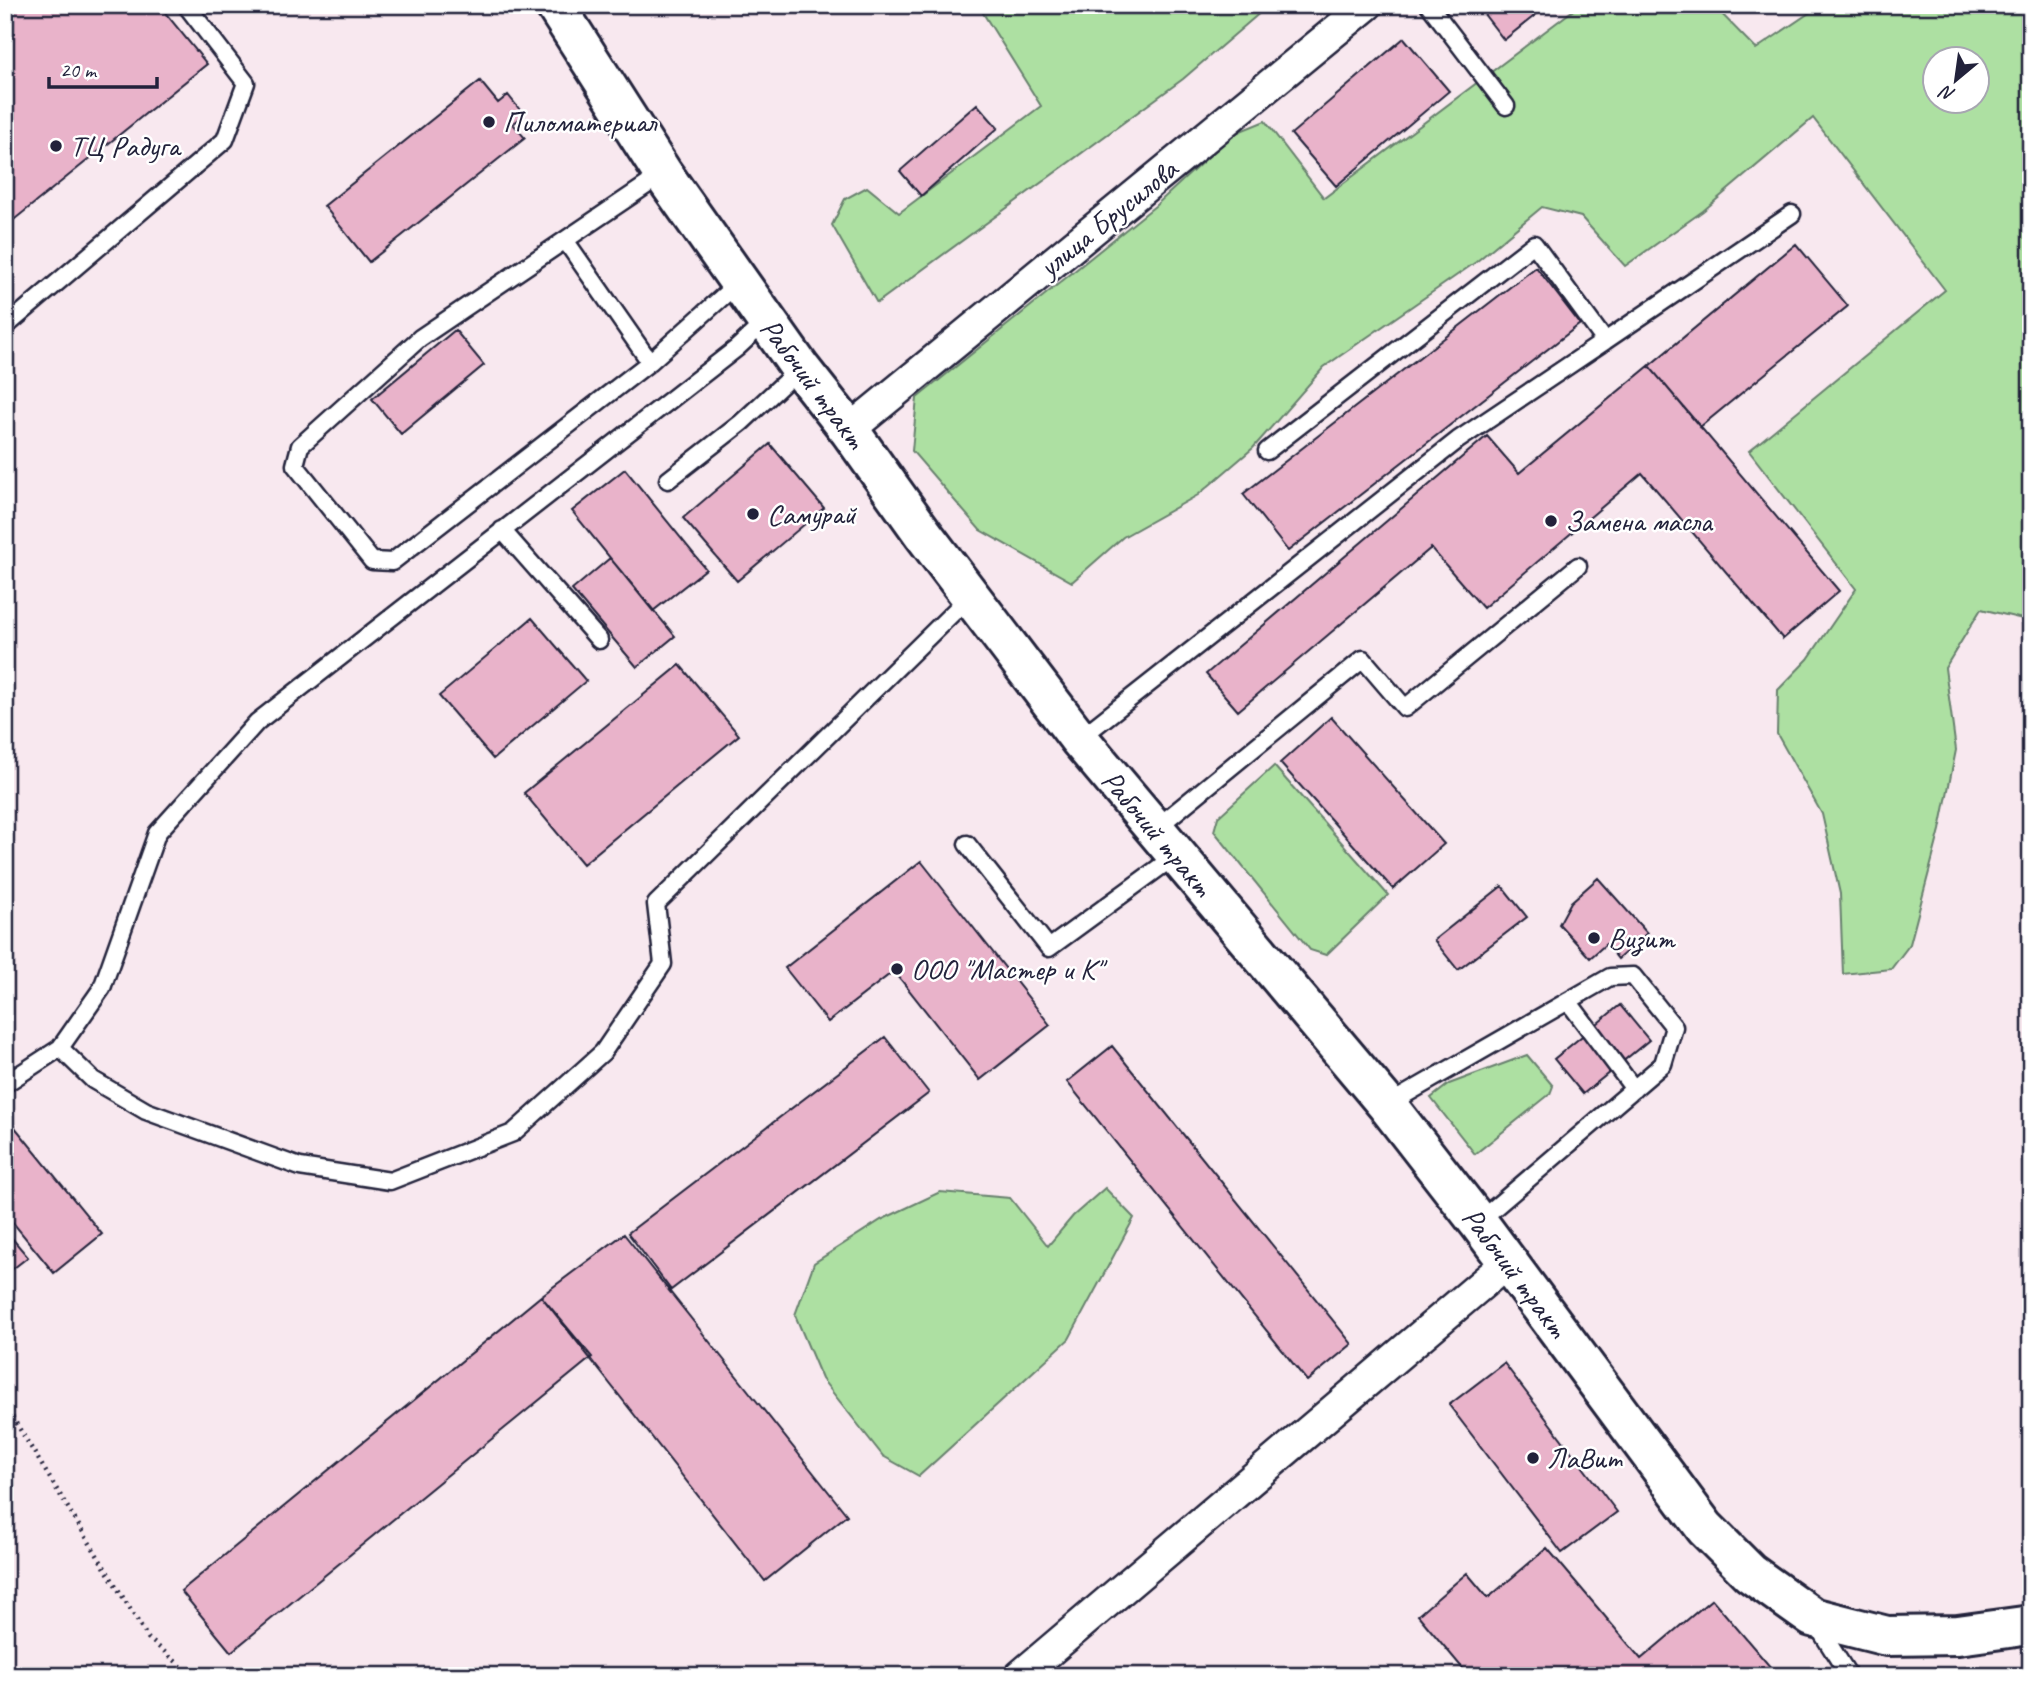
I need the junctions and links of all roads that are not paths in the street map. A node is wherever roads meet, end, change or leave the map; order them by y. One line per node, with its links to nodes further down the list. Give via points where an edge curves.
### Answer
1 (186, 5): 11 (lane, via 246,83 225,140)
2 (555, 5): 6 (street, Рабочий тракт)
3 (1367, 5): 15 (street, улица Брусилова)
4 (1429, 5): 5 (lane)
5 (1506, 106)
6 (663, 174): 8 (lane); 9 (street, Рабочий тракт)
7 (1792, 214): 12 (lane)
8 (565, 240): 13 (lane); 13 (lane, via 420,338 300,446 295,465 372,561 392,562)
9 (740, 281): 10 (street, Рабочий тракт); 13 (lane)
10 (766, 321): 14 (street, Рабочий тракт); 18 (lane)
11 (5, 327)
12 (1605, 341): 16 (lane, via 1534,244); 22 (lane, via 1458,440)
13 (650, 362)
14 (800, 368): 15 (street, Рабочий тракт); 17 (lane, via 741,423)
15 (849, 430): 20 (street, Рабочий тракт)
16 (1267, 451)
17 (668, 480)
18 (502, 530): 21 (lane); 26 (lane, via 257,722 157,833 102,988)
19 (1577, 566): 23 (lane, via 1405,708 1363,659)
20 (971, 594): 22 (street, Рабочий тракт); 26 (lane, via 656,904 663,964 603,1052 513,1133 390,1181 300,1167 146,1111 93,1080)
21 (599, 640)
22 (1079, 739): 23 (street, Рабочий тракт)
23 (1164, 843): 24 (lane, via 1049,947); 29 (street, Рабочий тракт)
24 (967, 844)
25 (1568, 1001): 28 (lane); 28 (lane, via 1610,977 1633,976 1674,1027 1663,1064); 29 (lane)
26 (60, 1048): 27 (lane)
27 (5, 1084)
28 (1634, 1089): 30 (lane)
29 (1387, 1105): 30 (street, Рабочий тракт)
30 (1479, 1222): 31 (street, Рабочий тракт)
31 (1508, 1262): 32 (street, Рабочий тракт, via 1705,1528 1750,1573); 34 (street)
32 (1812, 1617): 33 (street, via 1887,1636 1958,1635); 35 (lane)
33 (2031, 1625)
34 (1020, 1676)
35 (1849, 1676)

